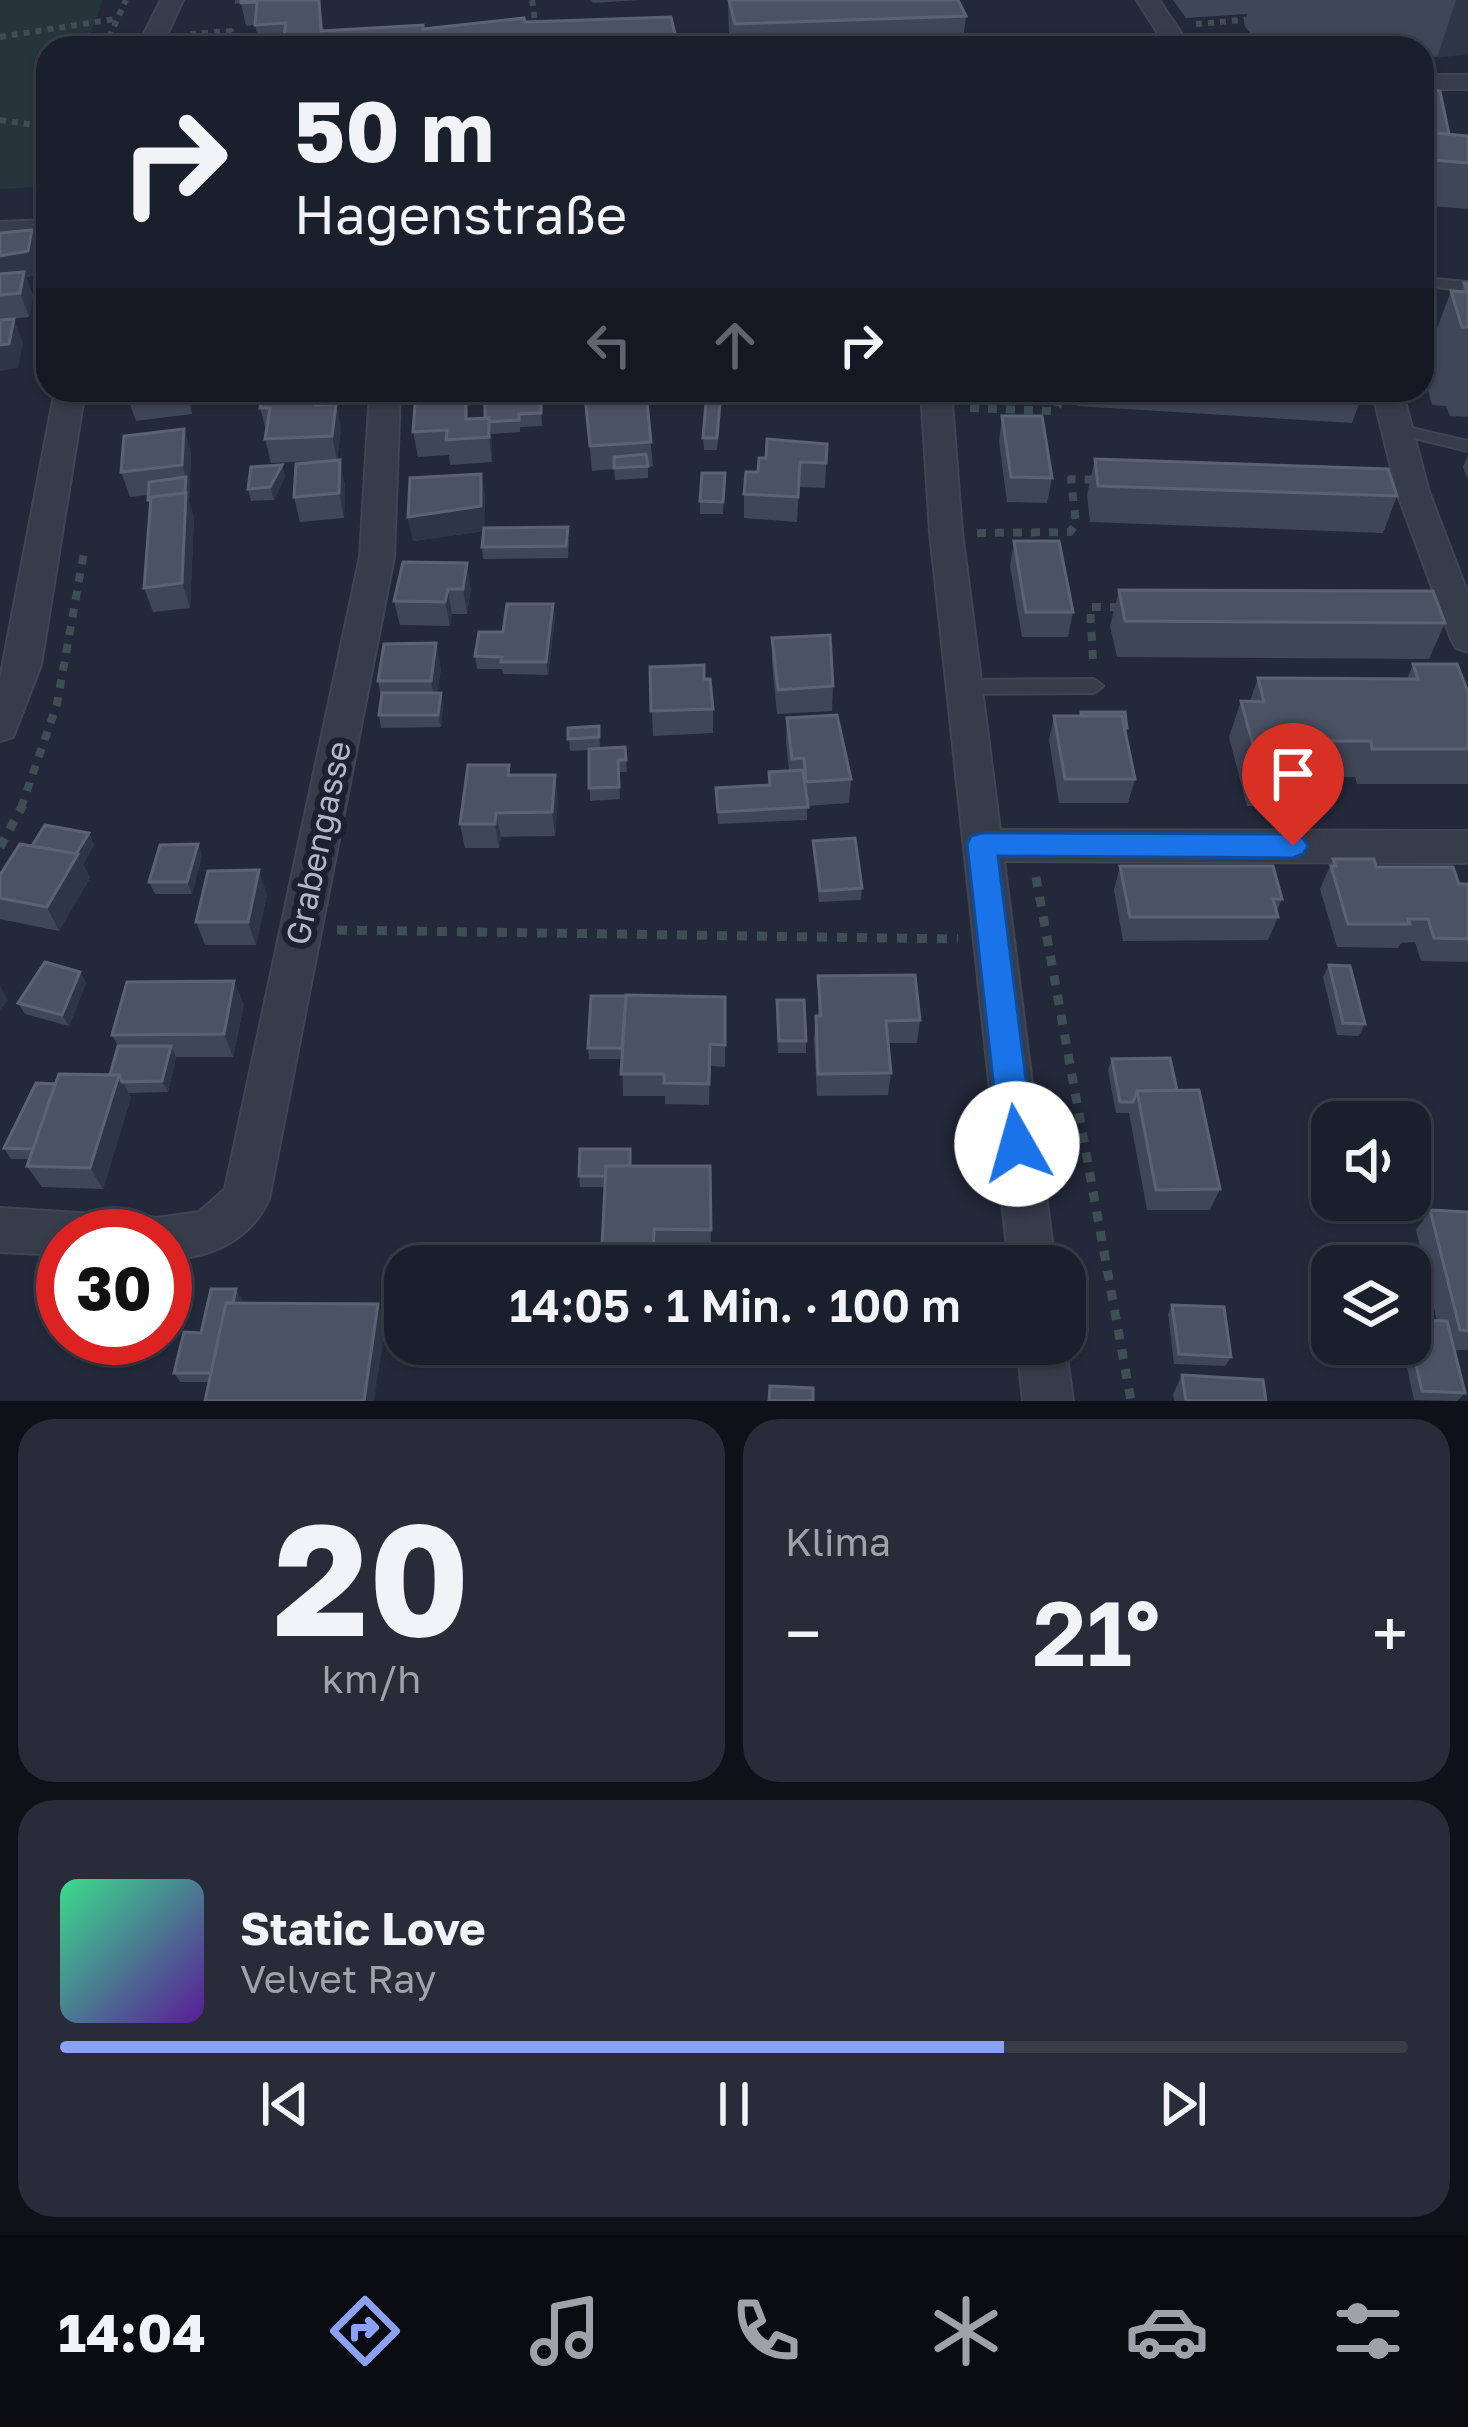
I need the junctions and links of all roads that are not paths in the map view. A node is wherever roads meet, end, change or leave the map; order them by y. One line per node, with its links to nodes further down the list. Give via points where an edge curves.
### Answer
1 (172, 0): 3 (street)
2 (1148, 0): 4 (street)
3 (154, 36)
4 (1171, 36)
5 (1434, 82): 6 (street)
6 (1468, 82)
7 (36, 228): 8 (street)
8 (0, 230)
9 (1434, 283): 10 (lane)
10 (1468, 286)
11 (68, 402): 20 (street, via 23,665)
12 (384, 402): 25 (street, Grabengasse, via 377,556 246,1199 223,1227)
13 (936, 402): 19 (street)
14 (1390, 402): 15 (street)
15 (1394, 429): 16 (lane); 17 (street)
16 (1468, 446)
17 (1468, 639)
18 (1094, 686): 19 (lane)
19 (964, 687): 21 (street)
20 (0, 727)
21 (982, 844): 22 (street); 26 (street)
22 (1468, 847)
23 (0, 1230): 24 (street)
24 (36, 1231)
25 (192, 1238)
26 (1029, 1245)
27 (1044, 1365): 28 (street)
28 (1048, 1401)

